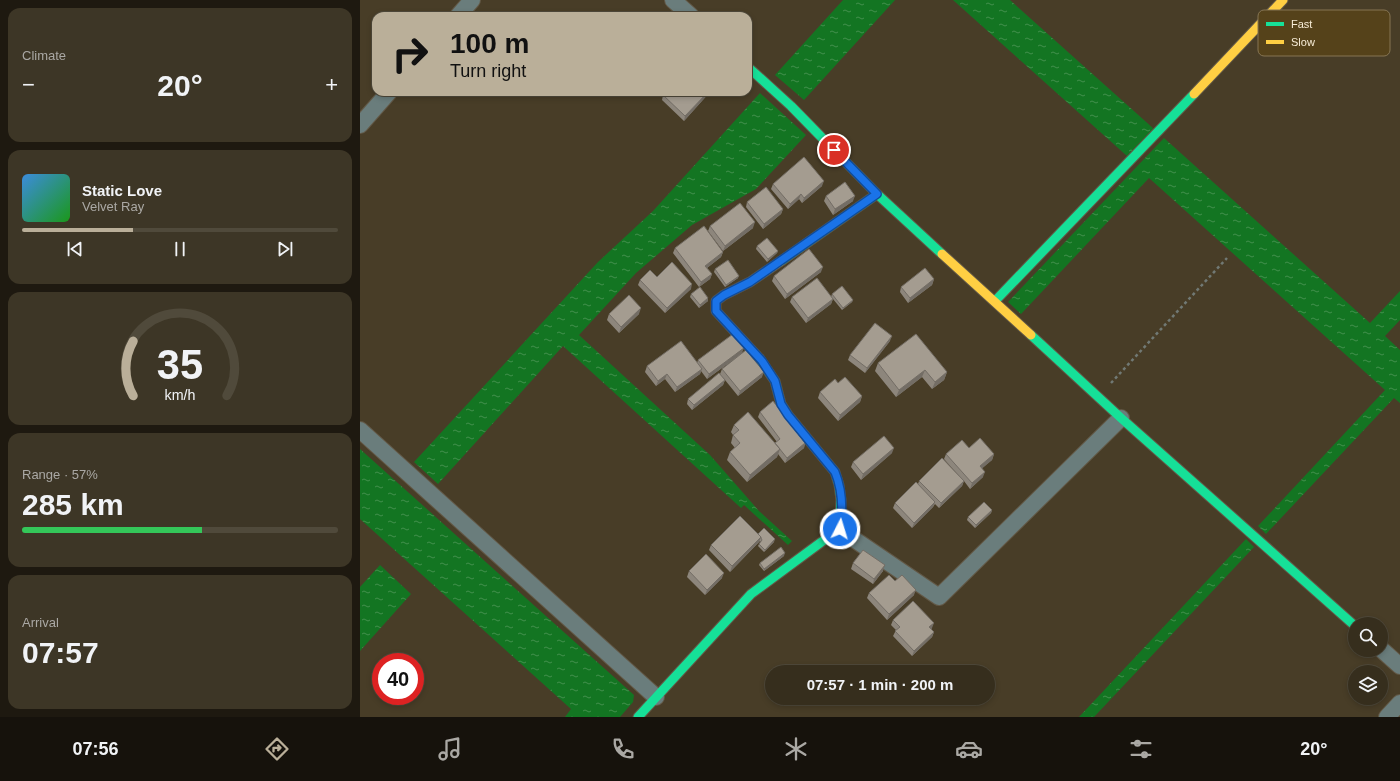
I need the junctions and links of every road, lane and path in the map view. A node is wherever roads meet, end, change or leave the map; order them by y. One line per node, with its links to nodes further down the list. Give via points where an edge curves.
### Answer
1 (472, 0): 5 (street)
2 (673, 0): 6 (street)
3 (1283, 0): 4 (street)
4 (1274, 10)
5 (462, 12)
6 (686, 12)
7 (1258, 26): 13 (street)
8 (752, 71): 11 (street, via 791,106)
9 (385, 96): 10 (street)
10 (360, 125)
11 (877, 194): 13 (street); 17 (street, via 750,282 716,301 716,311 762,361 775,381 781,404 788,415 835,472 839,483 842,517)
12 (1227, 258): 14 (path)
13 (995, 301): 14 (street)
14 (1099, 397): 15 (street)
15 (1121, 418): 17 (street, via 939,597); 18 (street)
16 (360, 430): 21 (street)
17 (840, 529): 21 (street, via 751,594)
18 (1348, 620)
19 (1388, 655): 20 (street)
20 (1400, 666)
21 (656, 697): 23 (street)
22 (1400, 703): 24 (street)
23 (638, 717)
24 (1387, 717)

